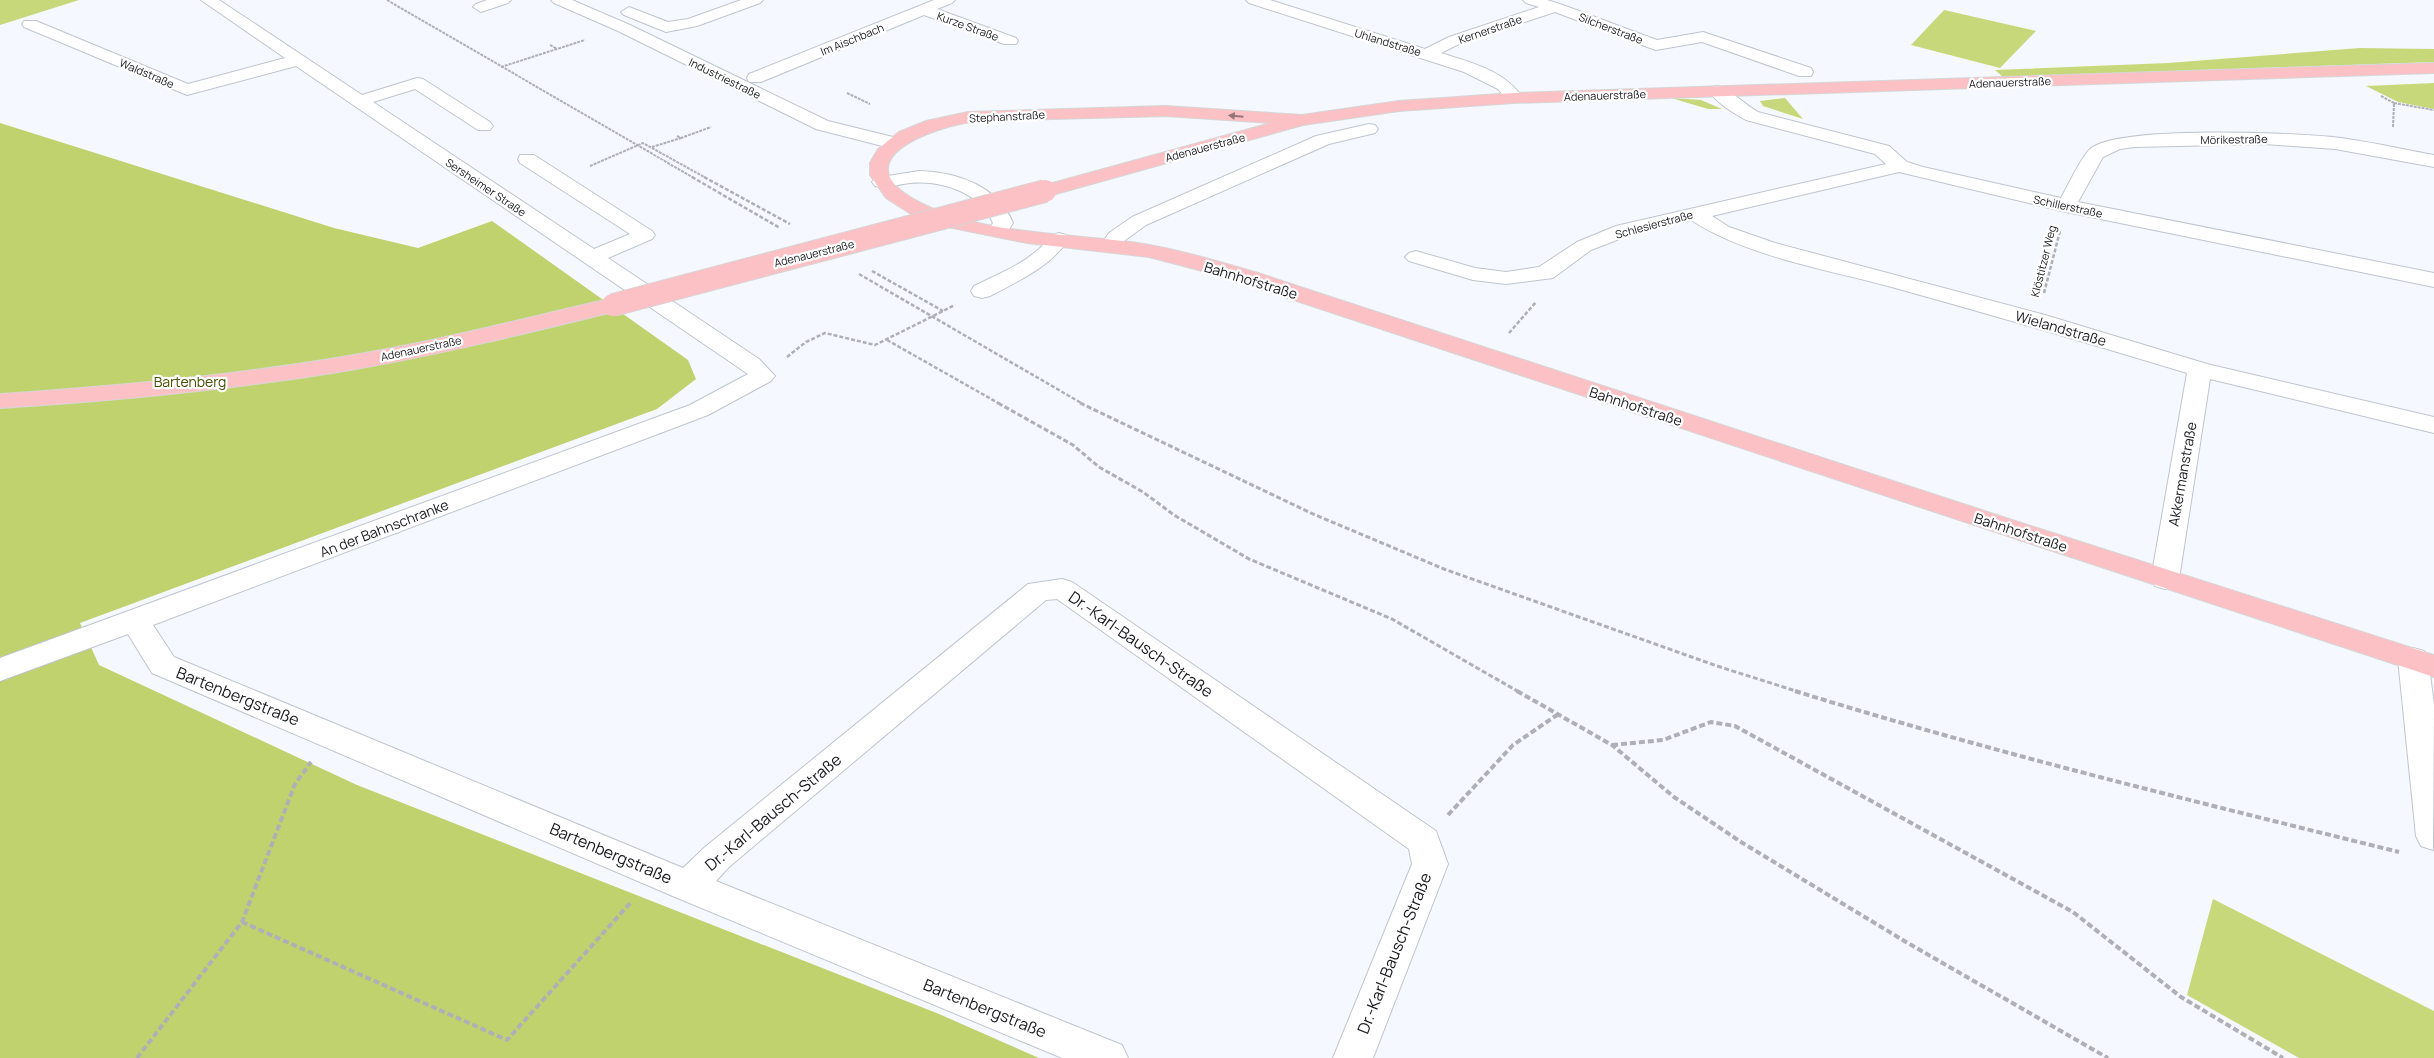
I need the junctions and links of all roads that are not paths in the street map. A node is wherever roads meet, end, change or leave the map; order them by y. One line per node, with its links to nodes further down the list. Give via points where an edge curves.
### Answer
1 (209, 0): 15 (street, Sersheimer Straße)
2 (503, 0): 9 (street)
3 (559, 0): 26 (street, Industriestraße, via 624,28 822,125)
4 (755, 0): 8 (street, via 691,23 666,27)
5 (948, 0): 11 (street, Im Aischbach)
6 (1254, 0): 14 (street, Uhlandstraße)
7 (1531, 0): 10 (street, Silcherstraße)
8 (611, 4)
9 (481, 7)
10 (1555, 7): 14 (street, Kernerstraße, via 1455,40); 17 (street, Silcherstraße, via 1656,45 1703,37)
11 (925, 10): 13 (street, Kurze Straße); 18 (street, Im Aischbach)
12 (30, 24): 15 (street, Waldstraße, via 187,90)
13 (1010, 41)
14 (1427, 54): 20 (street, Uhlandstraße, via 1489,76 1504,85)
15 (298, 60): 21 (street, Sersheimer Straße)
16 (2434, 68): 19 (main road, Adenauerstraße)
17 (1805, 72)
18 (755, 78)
19 (1718, 91): 20 (main road, Adenauerstraße); 30 (street, Schillerstraße, via 1752,116 1882,150)
20 (1514, 98): 23 (main road, Adenauerstraße, via 1399,106)
21 (358, 101): 24 (street, via 417,83); 38 (street, Sersheimer Straße)
22 (1124, 112): 23 (main road, one-way to 22, via 1166,111); 26 (main road, Stephanstraße, via 958,118 930,125); 27 (main road, via 1162,116)
23 (1302, 120): 27 (main road, Adenauerstraße)
24 (484, 126)
25 (1369, 129): 36 (street, via 1323,140 1139,221 1116,237)
26 (894, 143): 31 (main road, via 881,157 878,167)
27 (1209, 146): 43 (main road, Adenauerstraße, bridge, via 613,305 389,355 172,387)
28 (527, 159): 38 (street, via 645,236)
29 (2434, 161): 32 (street, Mörikestraße, via 2335,143 2265,138 2128,142 2096,153)
30 (1900, 166): 32 (street, Schillerstraße); 33 (street, Schlesierstraße)
31 (882, 182): 34 (main road, Bahnhofstraße, via 900,201 930,217); 34 (street, via 926,177 953,182 978,193 1000,211 1003,223)
32 (2066, 206): 39 (street, Schillerstraße)
33 (1694, 213): 37 (street, Schlesierstraße, via 1623,230 1584,246 1545,273 1506,278 1473,274); 41 (street, Wielandstraße, via 1722,231 1768,247 2037,320)
34 (998, 231): 35 (main road, Bahnhofstraße)
35 (1059, 240): 36 (main road, Bahnhofstraße); 40 (street, via 1054,248 1036,261)
36 (1110, 246): 45 (main road, Bahnhofstraße, via 1180,258 1250,277)
37 (1416, 257)
38 (591, 258): 42 (street, Sersheimer Straße, via 751,364)
39 (2434, 280)
40 (982, 291)
41 (2200, 369): 44 (street, Wielandstraße); 45 (street, Akkermanstraße)
42 (763, 376): 46 (street, An der Bahnschranke, via 699,410)
43 (0, 401)
44 (2434, 425)
45 (2165, 579): 47 (main road, Bahnhofstraße)
46 (135, 621): 48 (street, An der Bahnschranke); 50 (street, Bartenbergstraße, via 163,665)
47 (2424, 662): 49 (street)
48 (0, 670)
49 (2433, 836)
50 (672, 879): 51 (street, Bartenbergstraße); 52 (street, Dr.-Karl-Bausch-Straße, via 717,856 1038,591 1062,589 1424,841 1430,864)
51 (1108, 1058)
52 (1353, 1058)

